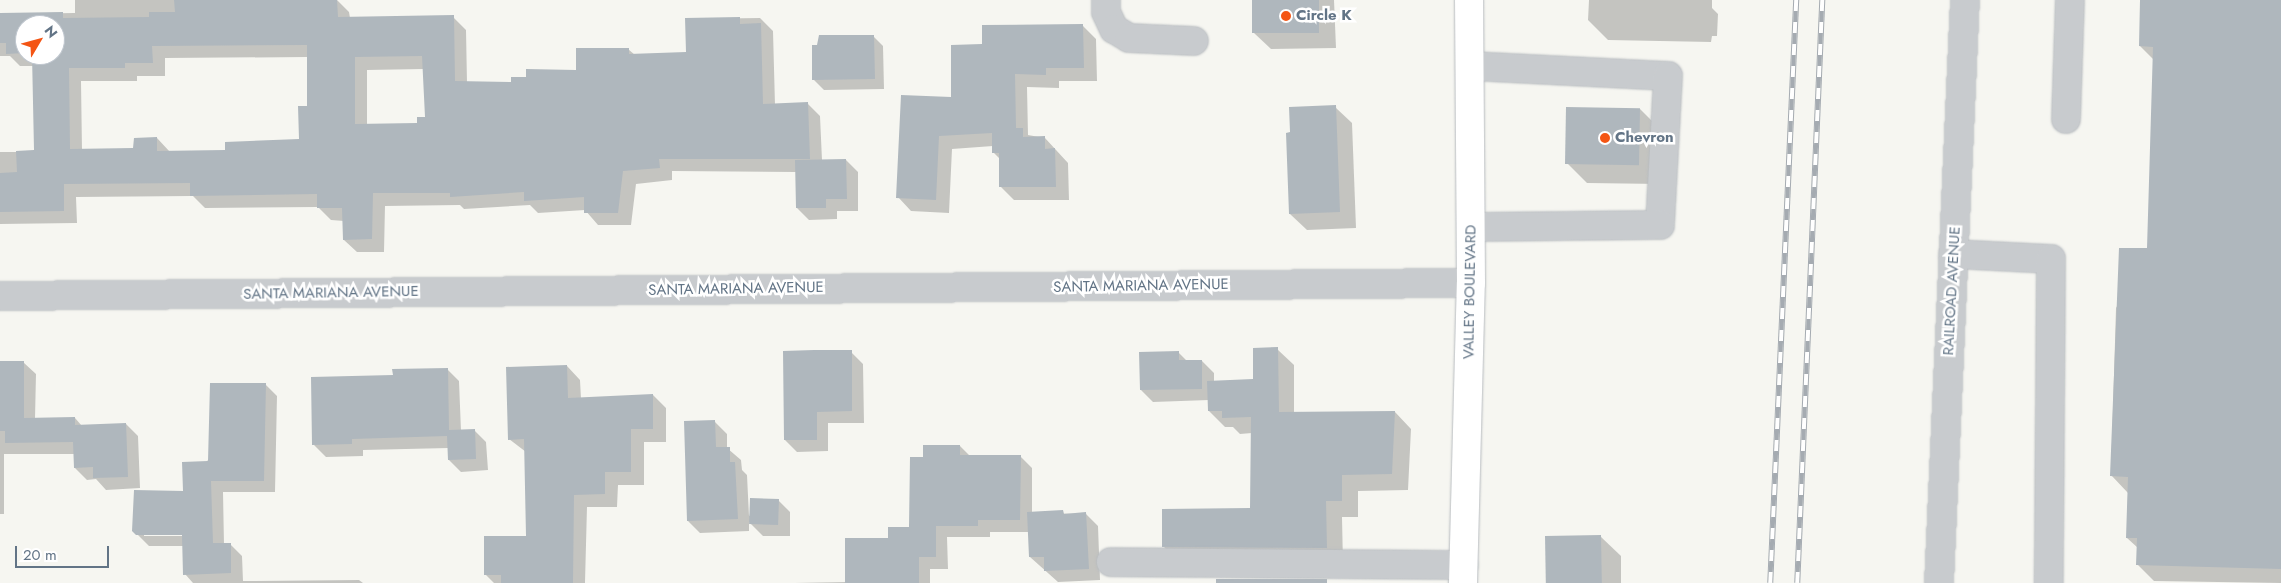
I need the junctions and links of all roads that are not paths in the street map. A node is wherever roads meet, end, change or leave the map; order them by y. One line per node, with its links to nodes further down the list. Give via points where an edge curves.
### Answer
1 (1106, 0): 5 (street, via 1106,12 1114,29 1129,38)
2 (1469, 0): 6 (main road, VALLEY BOULEVARD)
3 (1965, 0): 9 (street, RAILROAD AVENUE)
4 (2070, 0): 7 (street)
5 (1194, 41)
6 (1470, 66): 8 (main road, VALLEY BOULEVARD); 8 (street, via 1668,76 1660,225)
7 (2066, 119)
8 (1471, 227): 10 (main road, VALLEY BOULEVARD)
9 (1953, 254): 14 (street, RAILROAD AVENUE); 15 (street, via 2051,259)
10 (1471, 283): 11 (street, SANTA MARIANA AVENUE); 13 (main road, VALLEY BOULEVARD)
11 (0, 296)
12 (1110, 562): 13 (street)
13 (1463, 574)
14 (1939, 583)
15 (2049, 583)

